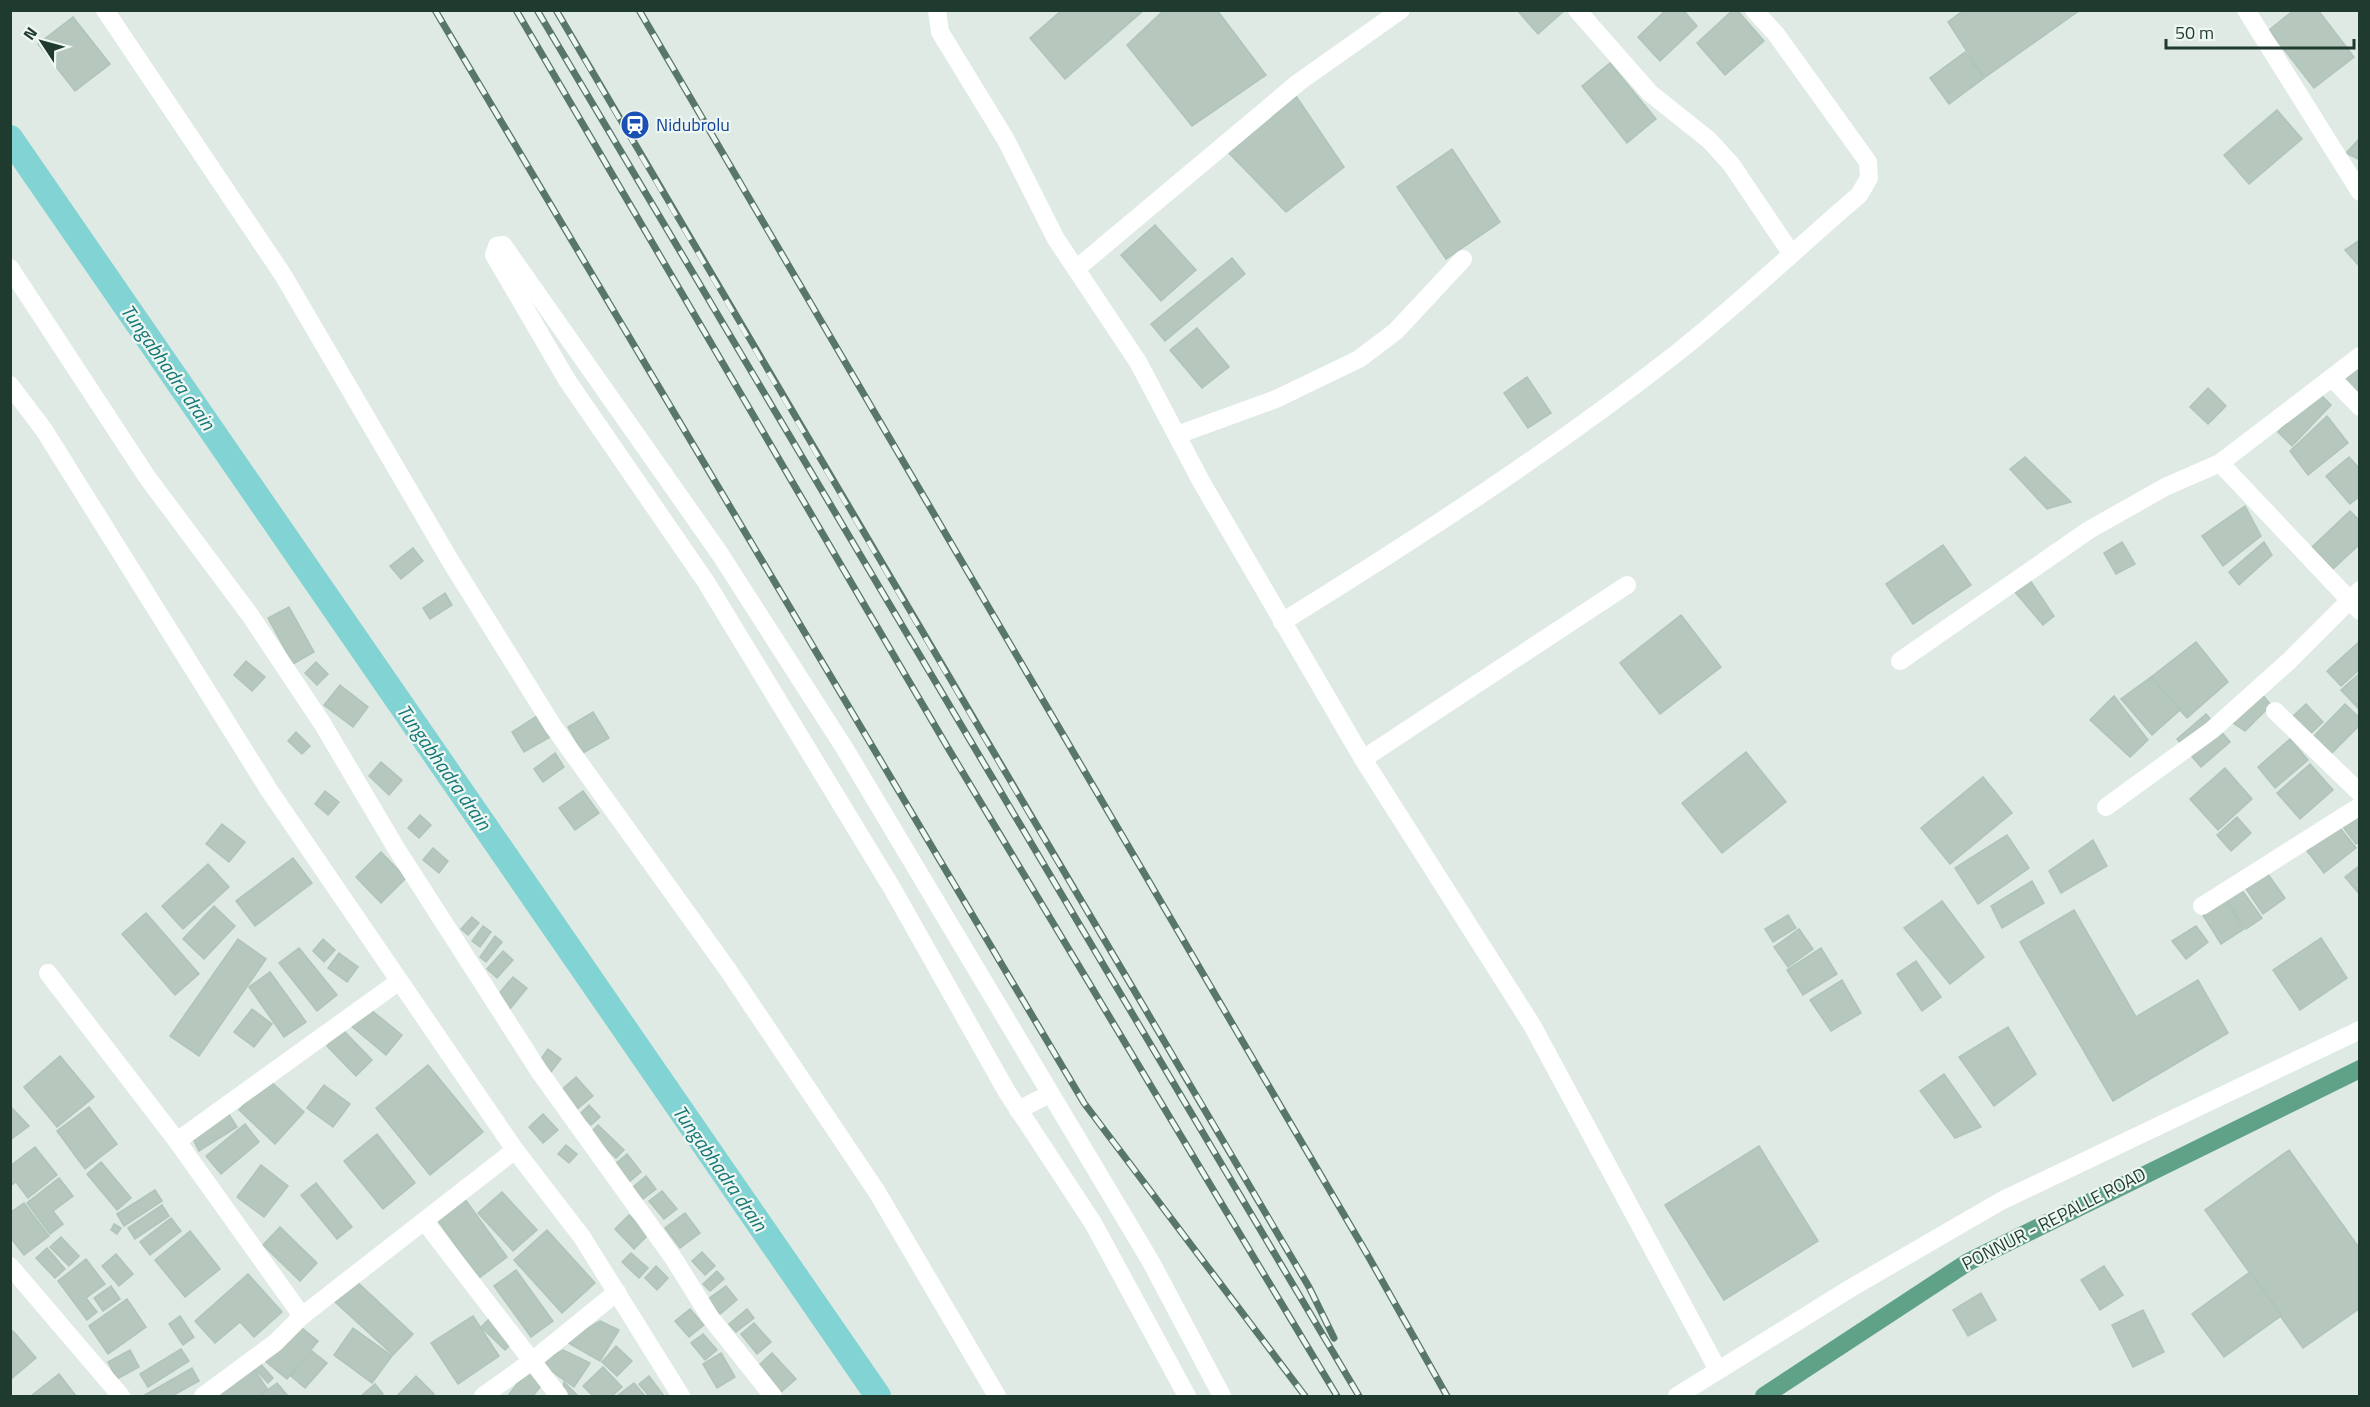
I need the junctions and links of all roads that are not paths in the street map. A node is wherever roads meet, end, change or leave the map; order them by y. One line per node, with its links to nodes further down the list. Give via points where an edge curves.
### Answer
1 (105, 10): 54 (street, via 283,275 552,726 728,970 877,1192)
2 (937, 10): 11 (street, via 940,32 1006,140 1056,239)
3 (1401, 10): 11 (street, via 1299,82)
4 (1577, 10): 8 (street, via 1650,93 1709,140 1731,164)
5 (1754, 10): 8 (street, via 1776,34 1868,162 1869,178 1859,195)
6 (2246, 10): 7 (street)
7 (2360, 192)
8 (1791, 253): 22 (street, via 1676,354 1612,402 1399,549)
9 (1463, 260): 16 (street, via 1396,331 1359,359 1276,399)
10 (10, 268): 53 (street, via 147,477 250,615 315,713 539,1071 674,1259 710,1317)
11 (1076, 269): 16 (street, via 1138,362)
12 (2360, 356): 13 (street)
13 (2333, 379): 15 (street); 17 (street)
14 (10, 385): 33 (street, via 44,430 269,790)
15 (2360, 407)
16 (1177, 435): 22 (street)
17 (2220, 464): 21 (street); 23 (street, via 2164,487 2089,530)
18 (720, 554): 19 (street); 19 (street, via 503,245 497,246 494,255 567,380); 29 (street, via 845,749)
19 (697, 568): 31 (street)
20 (1627, 585): 25 (street)
21 (2356, 600): 28 (street, via 2212,730)
22 (1282, 622): 25 (street)
23 (1900, 660)
24 (2275, 711): 26 (street)
25 (1363, 759): 47 (street, via 1532,1024)
26 (2360, 794)
27 (2360, 806): 30 (street)
28 (2106, 807)
29 (936, 901): 31 (street); 36 (street)
30 (2202, 906)
31 (907, 915): 37 (street)
32 (48, 973): 38 (street)
33 (398, 982): 38 (street); 39 (street)
34 (2360, 1030): 47 (street, via 2001,1202)
35 (2360, 1069): 58 (main road, PONNUR - REPALLE ROAD, via 1968,1262)
36 (1050, 1094): 37 (street); 42 (street)
37 (1018, 1110): 44 (street, via 1093,1223)
38 (177, 1141): 45 (street)
39 (515, 1150): 40 (street); 43 (street, via 582,1237)
40 (425, 1222): 45 (street); 46 (street)
41 (10, 1266): 48 (street)
42 (1164, 1286): 44 (street); 56 (street)
43 (617, 1292): 46 (street); 52 (street)
44 (1135, 1301): 55 (street)
45 (302, 1316): 49 (street, via 275,1343)
46 (532, 1361): 50 (street); 51 (street)
47 (1718, 1370): 57 (street)
48 (121, 1396)
49 (203, 1396)
50 (483, 1396)
51 (559, 1396)
52 (681, 1396)
53 (773, 1396)
54 (997, 1396)
55 (1187, 1396)
56 (1222, 1396)
57 (1677, 1396)
58 (1764, 1396)

